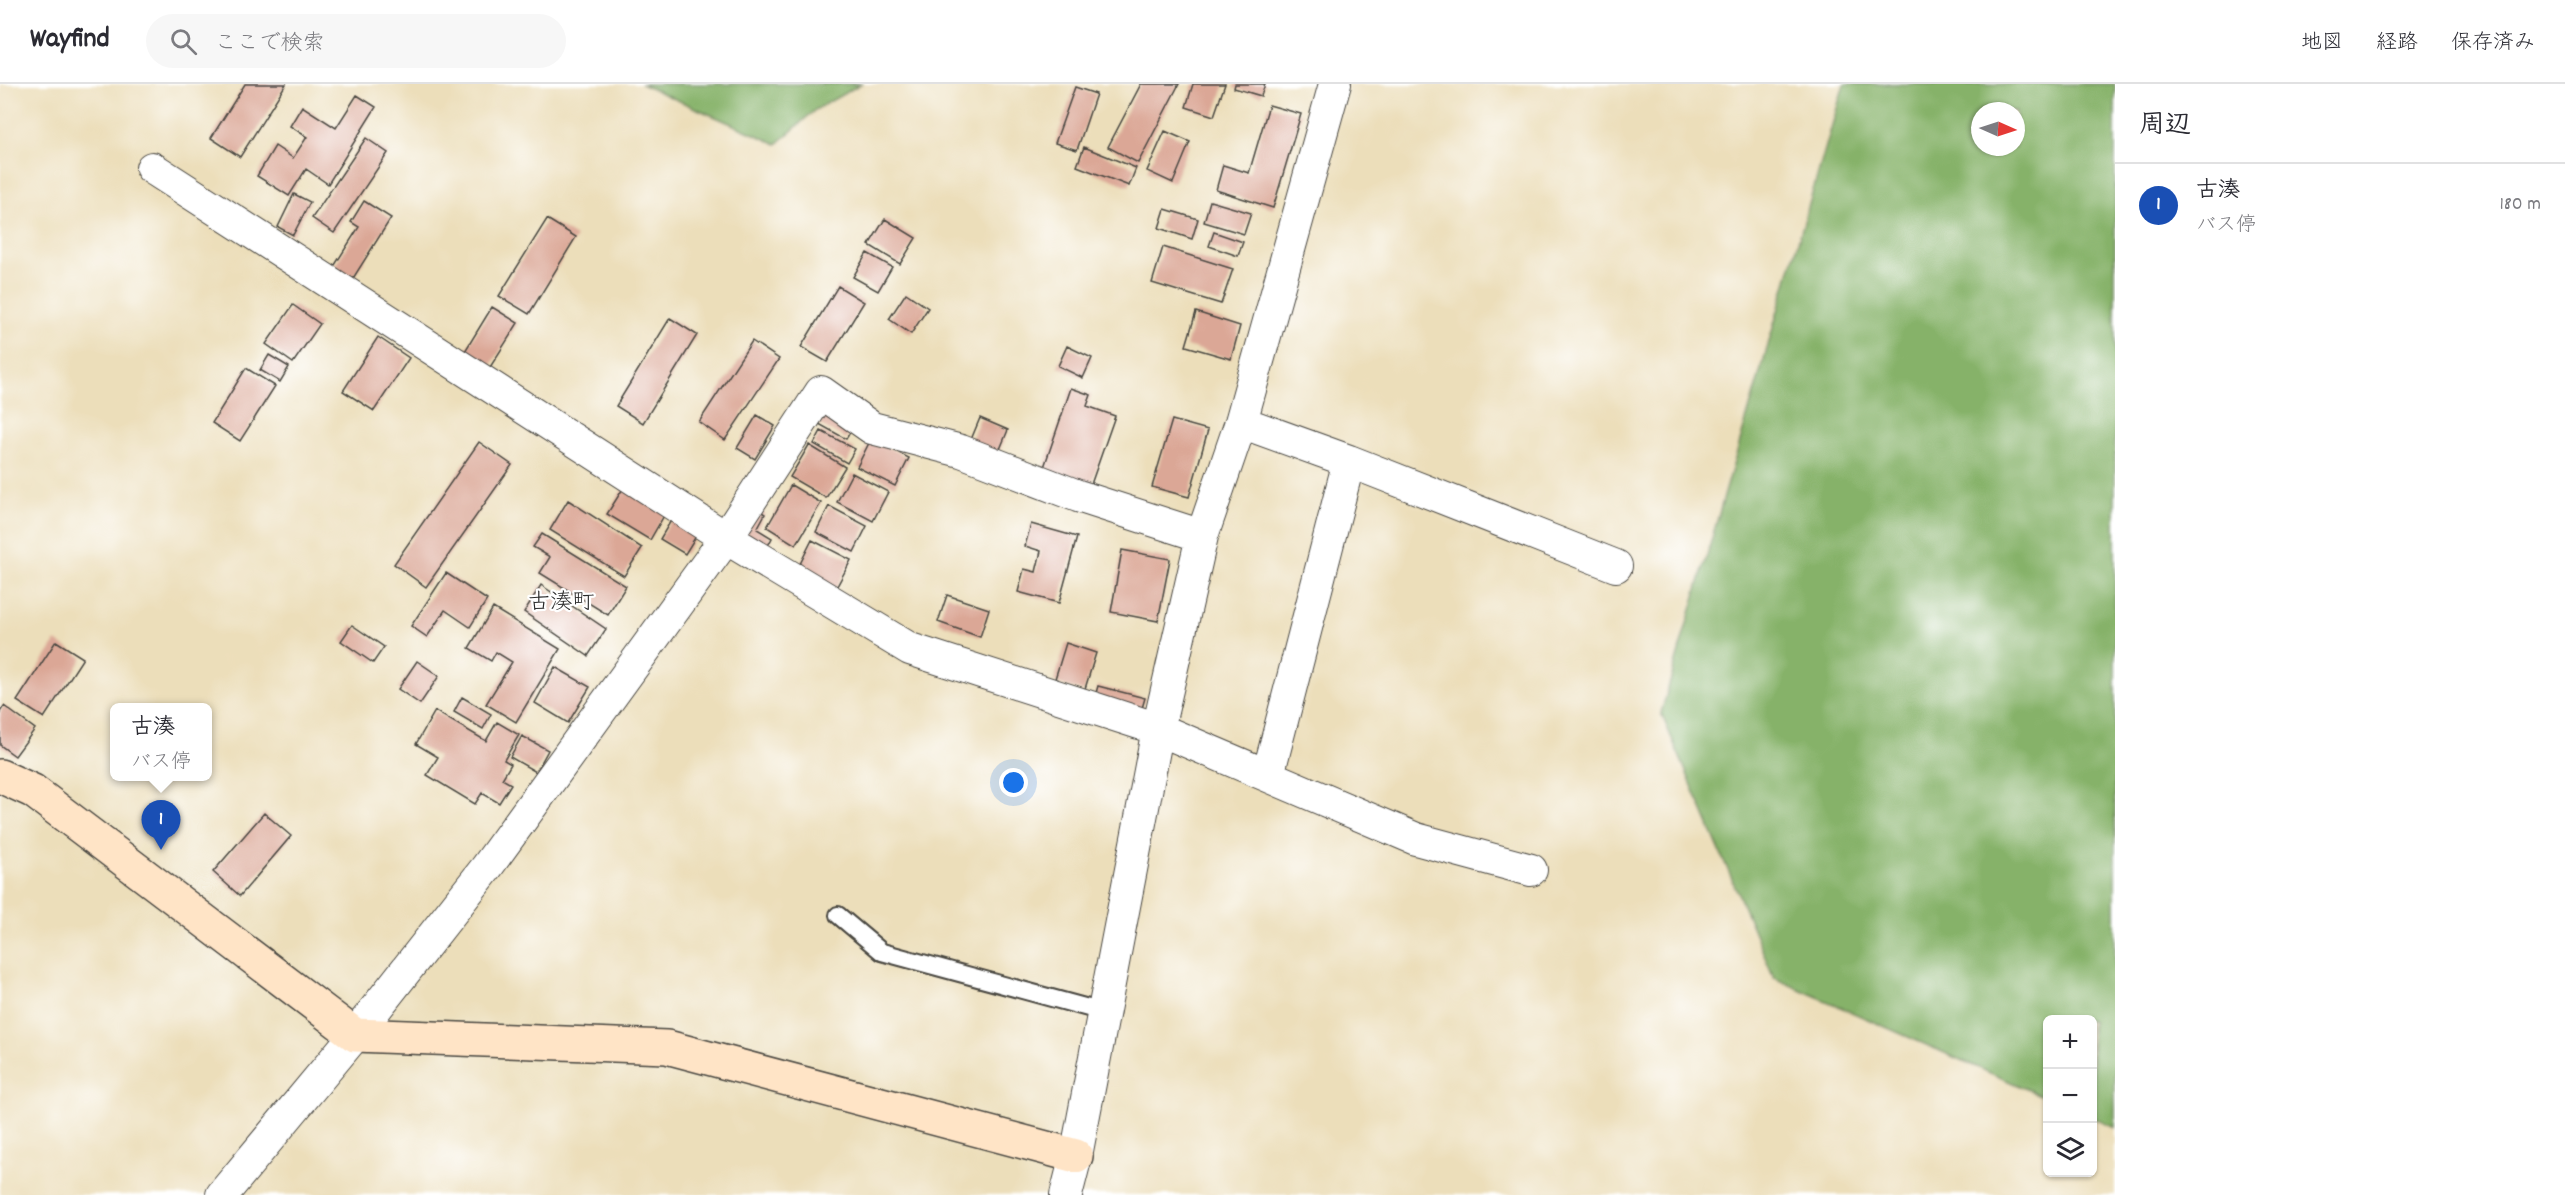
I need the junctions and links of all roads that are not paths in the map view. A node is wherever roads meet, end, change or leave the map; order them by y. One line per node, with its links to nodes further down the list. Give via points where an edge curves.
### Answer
1 (1333, 85): 3 (street)
2 (152, 168): 6 (street)
3 (1241, 422): 4 (street); 5 (street)
4 (1349, 460): 7 (street); 9 (street)
5 (1202, 536): 6 (street, via 1078,496 961,451 872,428 821,392); 8 (street)
6 (726, 538): 8 (street, via 910,649); 14 (street, via 487,867)
7 (1616, 566)
8 (1158, 729): 9 (street); 13 (street)
9 (1268, 775): 11 (street, via 1416,839)
10 (0, 776): 14 (street, via 33,791)
11 (1531, 870)
12 (838, 915): 13 (lane, via 882,952)
13 (1103, 1012): 15 (street)
14 (354, 1035): 15 (street, via 667,1047); 16 (street)
15 (1076, 1156): 17 (street)
16 (222, 1195)
17 (1066, 1195)

